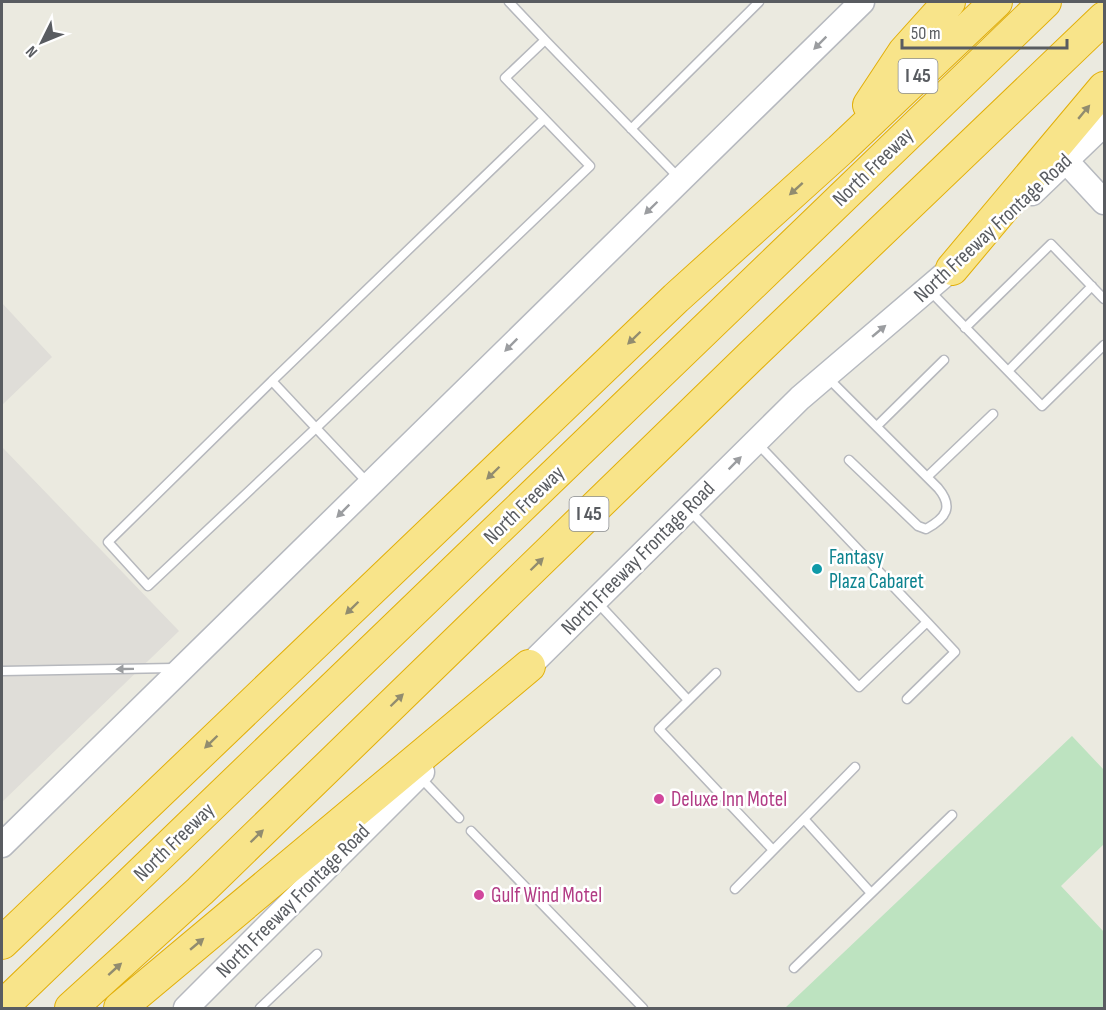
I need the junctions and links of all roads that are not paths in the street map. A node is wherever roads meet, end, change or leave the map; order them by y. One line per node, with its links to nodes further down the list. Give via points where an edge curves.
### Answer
1 (508, 2): 8 (lane)
2 (759, 2): 12 (lane)
3 (862, 2): 15 (main road, one-way to 15)
4 (949, 2): 13 (highway, via 904,52)
5 (996, 2): 13 (highway, North Freeway / I 45)
6 (1045, 2): 57 (highway, North Freeway)
7 (1104, 18): 58 (highway, I 45, one-way to 7, via 200,891)
8 (545, 40): 10 (lane, via 505,78); 12 (lane)
9 (1104, 88): 17 (highway, one-way to 9)
10 (544, 119): 26 (lane); 29 (lane, via 590,166)
11 (1104, 124): 14 (main road, North Freeway Frontage Road)
12 (631, 129): 15 (lane)
13 (840, 150): 53 (highway, North Freeway / I 45, one-way to 53, via 676,298)
14 (1066, 161): 16 (main road); 17 (main road, North Freeway Frontage Road)
15 (680, 180): 33 (main road, one-way to 33)
16 (1104, 202)
17 (952, 269): 19 (main road, North Freeway Frontage Road)
18 (1092, 286): 20 (lane); 21 (lane, via 1052,244); 24 (lane)
19 (929, 289): 21 (lane); 25 (main road, North Freeway Frontage Road, one-way to 19)
20 (1104, 299)
21 (966, 328): 24 (lane)
22 (1104, 345): 24 (lane, via 1042,406)
23 (944, 360): 28 (lane)
24 (1008, 371)
25 (826, 376): 28 (lane); 30 (main road, North Freeway Frontage Road)
26 (272, 381): 29 (lane); 29 (lane, via 108,542 148,586)
27 (993, 414): 32 (lane)
28 (877, 426): 32 (lane)
29 (316, 428): 33 (lane)
30 (756, 441): 34 (main road, North Freeway Frontage Road, one-way to 30); 36 (lane)
31 (849, 460): 32 (lane, via 918,526 926,529 945,514 947,505 945,497)
32 (927, 477)
33 (370, 485): 38 (main road, one-way to 38)
34 (688, 508): 35 (main road, North Freeway Frontage Road); 36 (lane, via 859,687)
35 (595, 600): 37 (main road, North Freeway Frontage Road); 42 (lane)
36 (927, 622): 41 (lane, via 956,652)
37 (529, 666): 44 (main road, North Freeway Frontage Road); 59 (highway, one-way to 37)
38 (183, 668): 39 (lane, one-way to 39); 49 (main road)
39 (2, 671)
40 (716, 673): 42 (lane)
41 (907, 699)
42 (688, 700): 50 (lane, via 659,729)
43 (855, 767): 47 (lane)
44 (419, 776): 46 (lane); 56 (main road, North Freeway Frontage Road)
45 (952, 815): 52 (lane)
46 (459, 818)
47 (804, 819): 50 (lane); 52 (lane)
48 (471, 831): 61 (lane)
49 (2, 845)
50 (773, 850): 51 (lane)
51 (735, 888)
52 (871, 893): 55 (lane)
53 (2, 943)
54 (317, 954): 60 (lane)
55 (794, 968)
56 (196, 1002)
57 (2, 1007)
58 (72, 1008)
59 (120, 1008)
60 (260, 1008)
61 (643, 1008)

